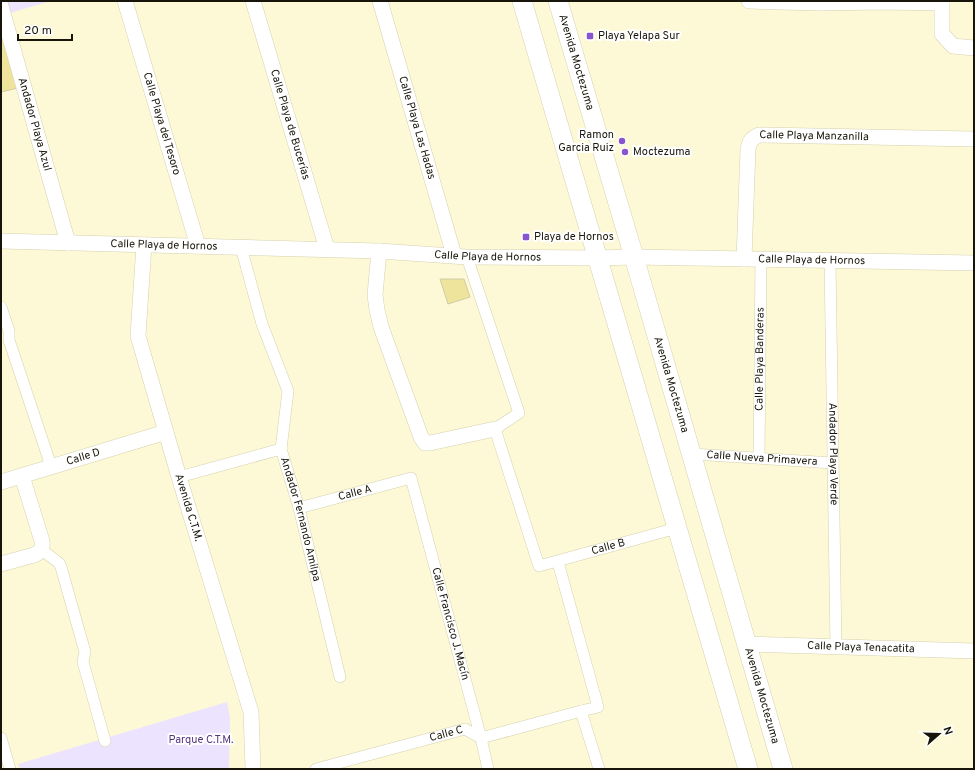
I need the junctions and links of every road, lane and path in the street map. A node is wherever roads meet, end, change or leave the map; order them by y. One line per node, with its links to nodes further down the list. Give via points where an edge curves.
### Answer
1 (125, 1): 15 (street, Calle Playa del Tesoro)
2 (253, 1): 17 (street, Calle Playa de Bucerías)
3 (380, 1): 19 (street, Calle Playa Las Hadas)
4 (522, 1): 21 (street)
5 (558, 1): 20 (street, Avenida Moctezuma)
6 (749, 1): 7 (street)
7 (818, 2): 8 (street)
8 (942, 2): 10 (street, via 942,34 953,46)
9 (1, 6): 13 (street, Andador Playa Azul)
10 (974, 48)
11 (974, 139): 22 (street, Calle Playa Manzanilla, via 759,135 752,139 748,149)
12 (1, 241): 13 (street, Calle Playa de Hornos)
13 (68, 243): 14 (street, Calle Playa de Hornos)
14 (144, 245): 15 (street, Calle Playa de Hornos); 28 (street, Avenida C.T.M., via 138,336)
15 (198, 246): 16 (street, Calle Playa de Hornos)
16 (241, 247): 17 (street, Calle Playa de Hornos); 29 (street, Andador Fernando Amilpa, via 262,324 288,391)
17 (327, 249): 18 (street, Calle Playa de Hornos)
18 (379, 250): 19 (street, Calle Playa de Hornos); 27 (street, via 375,295 381,327 418,432 425,443)
19 (460, 256): 21 (street, Calle Playa de Hornos); 27 (street, via 519,413)
20 (634, 257): 21 (street, Calle Playa de Hornos); 22 (street, Calle Playa de Hornos); 30 (street, Avenida Moctezuma)
21 (597, 258): 39 (street)
22 (744, 259): 23 (street, Calle Playa de Hornos)
23 (760, 259): 24 (street, Calle Playa de Hornos); 31 (street, Calle Playa Banderas)
24 (830, 261): 25 (street, Calle Playa de Hornos); 32 (street, Andador Playa Verde)
25 (974, 263)
26 (1, 307): 33 (street)
27 (495, 429): 41 (street, Calle B, via 539,566)
28 (166, 432): 33 (street, Calle D); 35 (street, Avenida C.T.M.)
29 (281, 449): 35 (street); 38 (street, Andador Fernando Amilpa)
30 (692, 454): 31 (street, Calle Nueva Primavera); 43 (street, Avenida Moctezuma)
31 (759, 458): 32 (street, Calle Nueva Primavera)
32 (833, 463): 44 (street, Andador Playa Verde)
33 (51, 466): 34 (street, Calle D)
34 (22, 476): 37 (street, Calle D); 40 (street, via 42,541)
35 (179, 477): 52 (street, Avenida C.T.M., via 251,712)
36 (411, 478): 38 (street, Calle A); 49 (street, Calle Francisco J. Macín)
37 (1, 482)
38 (299, 508): 46 (street, Andador Fernando Amilpa)
39 (677, 528): 41 (street, Calle B); 56 (street)
40 (42, 550): 42 (street, via 34,555); 50 (street, via 62,567 85,652 83,662)
41 (558, 562): 47 (street, via 598,707)
42 (1, 564)
43 (747, 644): 44 (street, Calle Playa Tenacatita); 57 (street, Avenida Moctezuma)
44 (836, 647): 45 (street, Calle Playa Tenacatita)
45 (974, 651)
46 (340, 677)
47 (582, 711): 49 (street); 55 (street)
48 (1, 738): 51 (street)
49 (481, 738): 53 (street, Calle C, via 466,729); 54 (street, Calle Francisco J. Macín)
50 (105, 741)
51 (10, 769)
52 (253, 769)
53 (316, 769)
54 (488, 769)
55 (599, 769)
56 (748, 769)
57 (784, 769)

